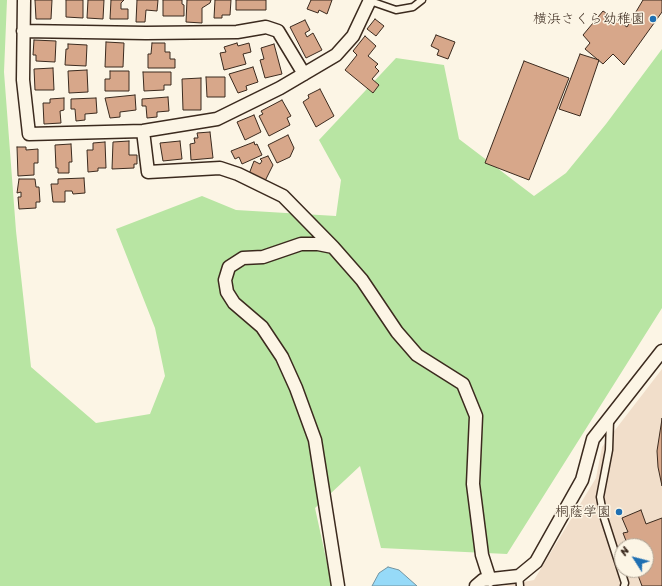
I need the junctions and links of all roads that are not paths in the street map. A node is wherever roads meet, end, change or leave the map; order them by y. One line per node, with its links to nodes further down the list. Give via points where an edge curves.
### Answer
1 (24, 0): 4 (street)
2 (422, 0): 3 (lane, via 413,8 396,10)
3 (370, 1): 5 (street, via 353,36 336,55)
4 (23, 31): 5 (street, via 237,32 266,27 278,31); 6 (street, via 23,80 29,134)
5 (304, 74): 6 (street, via 217,119)
6 (143, 131): 7 (street, via 148,172 220,168 238,174 283,196)
7 (333, 246): 10 (street, via 362,280 397,332 417,355 463,384 476,416 473,484 482,555); 12 (street, via 301,244 263,257 243,258 229,267 225,280 227,292 234,303 262,326 282,357 296,388 315,440)
8 (662, 351): 9 (street)
9 (610, 418): 11 (street, via 593,439 582,480 536,562); 14 (lane, via 609,450 600,497)
10 (490, 580): 11 (street); 13 (street, via 483,580)
11 (519, 581)
12 (338, 586)
13 (476, 586)
14 (624, 586)

